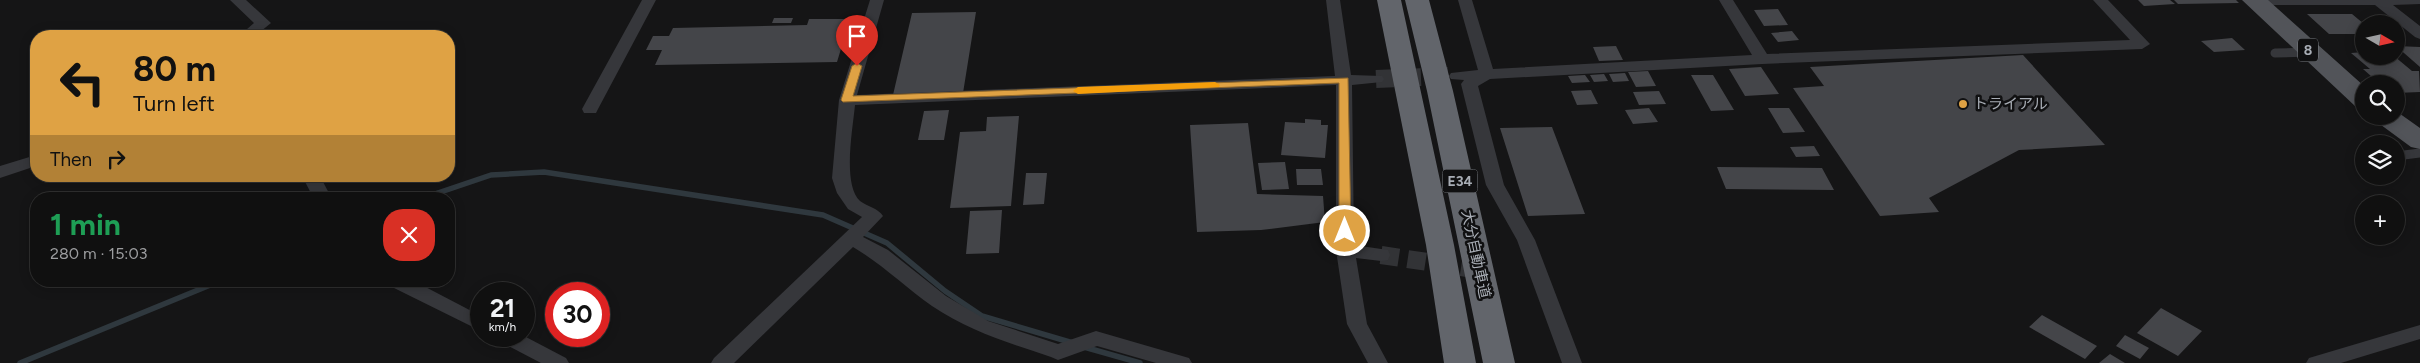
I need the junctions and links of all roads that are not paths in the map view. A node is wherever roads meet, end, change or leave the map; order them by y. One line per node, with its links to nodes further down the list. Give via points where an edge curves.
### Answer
1 (237, 0): 13 (street, via 263,23)
2 (649, 0): 24 (street)
3 (877, 0): 23 (street)
4 (1334, 0): 21 (street)
5 (1389, 0): 42 (highway, E34, via 1440,244)
6 (1417, 0): 43 (highway, 大分自動車道 / E34)
7 (1465, 0): 18 (street)
8 (1726, 0): 17 (street)
9 (2100, 0): 17 (street, via 2142,44)
10 (2378, 0): 11 (street); 12 (street); 14 (street)
11 (2420, 0)
12 (2255, 1): 15 (main road, 8)
13 (254, 30)
14 (2420, 34)
15 (2310, 52): 16 (lane); 22 (main road, 8)
16 (2275, 53)
17 (1762, 60): 18 (street)
18 (1487, 74): 19 (street); 44 (street, via 1469,84 1495,185 1526,240)
19 (1457, 76)
20 (1376, 79): 21 (street)
21 (1344, 80): 23 (street); 32 (street)
22 (2355, 92)
23 (847, 100): 31 (street, via 841,178 854,205 874,216)
24 (590, 109)
25 (2398, 125): 26 (main road)
26 (2420, 141)
27 (2420, 153): 28 (lane)
28 (2405, 155)
29 (30, 162): 30 (street)
30 (0, 172)
31 (859, 231): 39 (street); 40 (street, via 882,255 939,301 981,326 1058,352 1096,338)
32 (1345, 250): 33 (street); 41 (street, via 1357,324)
33 (1381, 255)
34 (409, 287): 35 (street)
35 (470, 318)
36 (2420, 332): 45 (street)
37 (528, 347): 38 (street)
38 (559, 363)
39 (721, 363)
40 (1182, 363)
41 (1378, 363)
42 (1460, 363)
43 (1499, 363)
44 (1572, 363)
45 (2316, 363)

